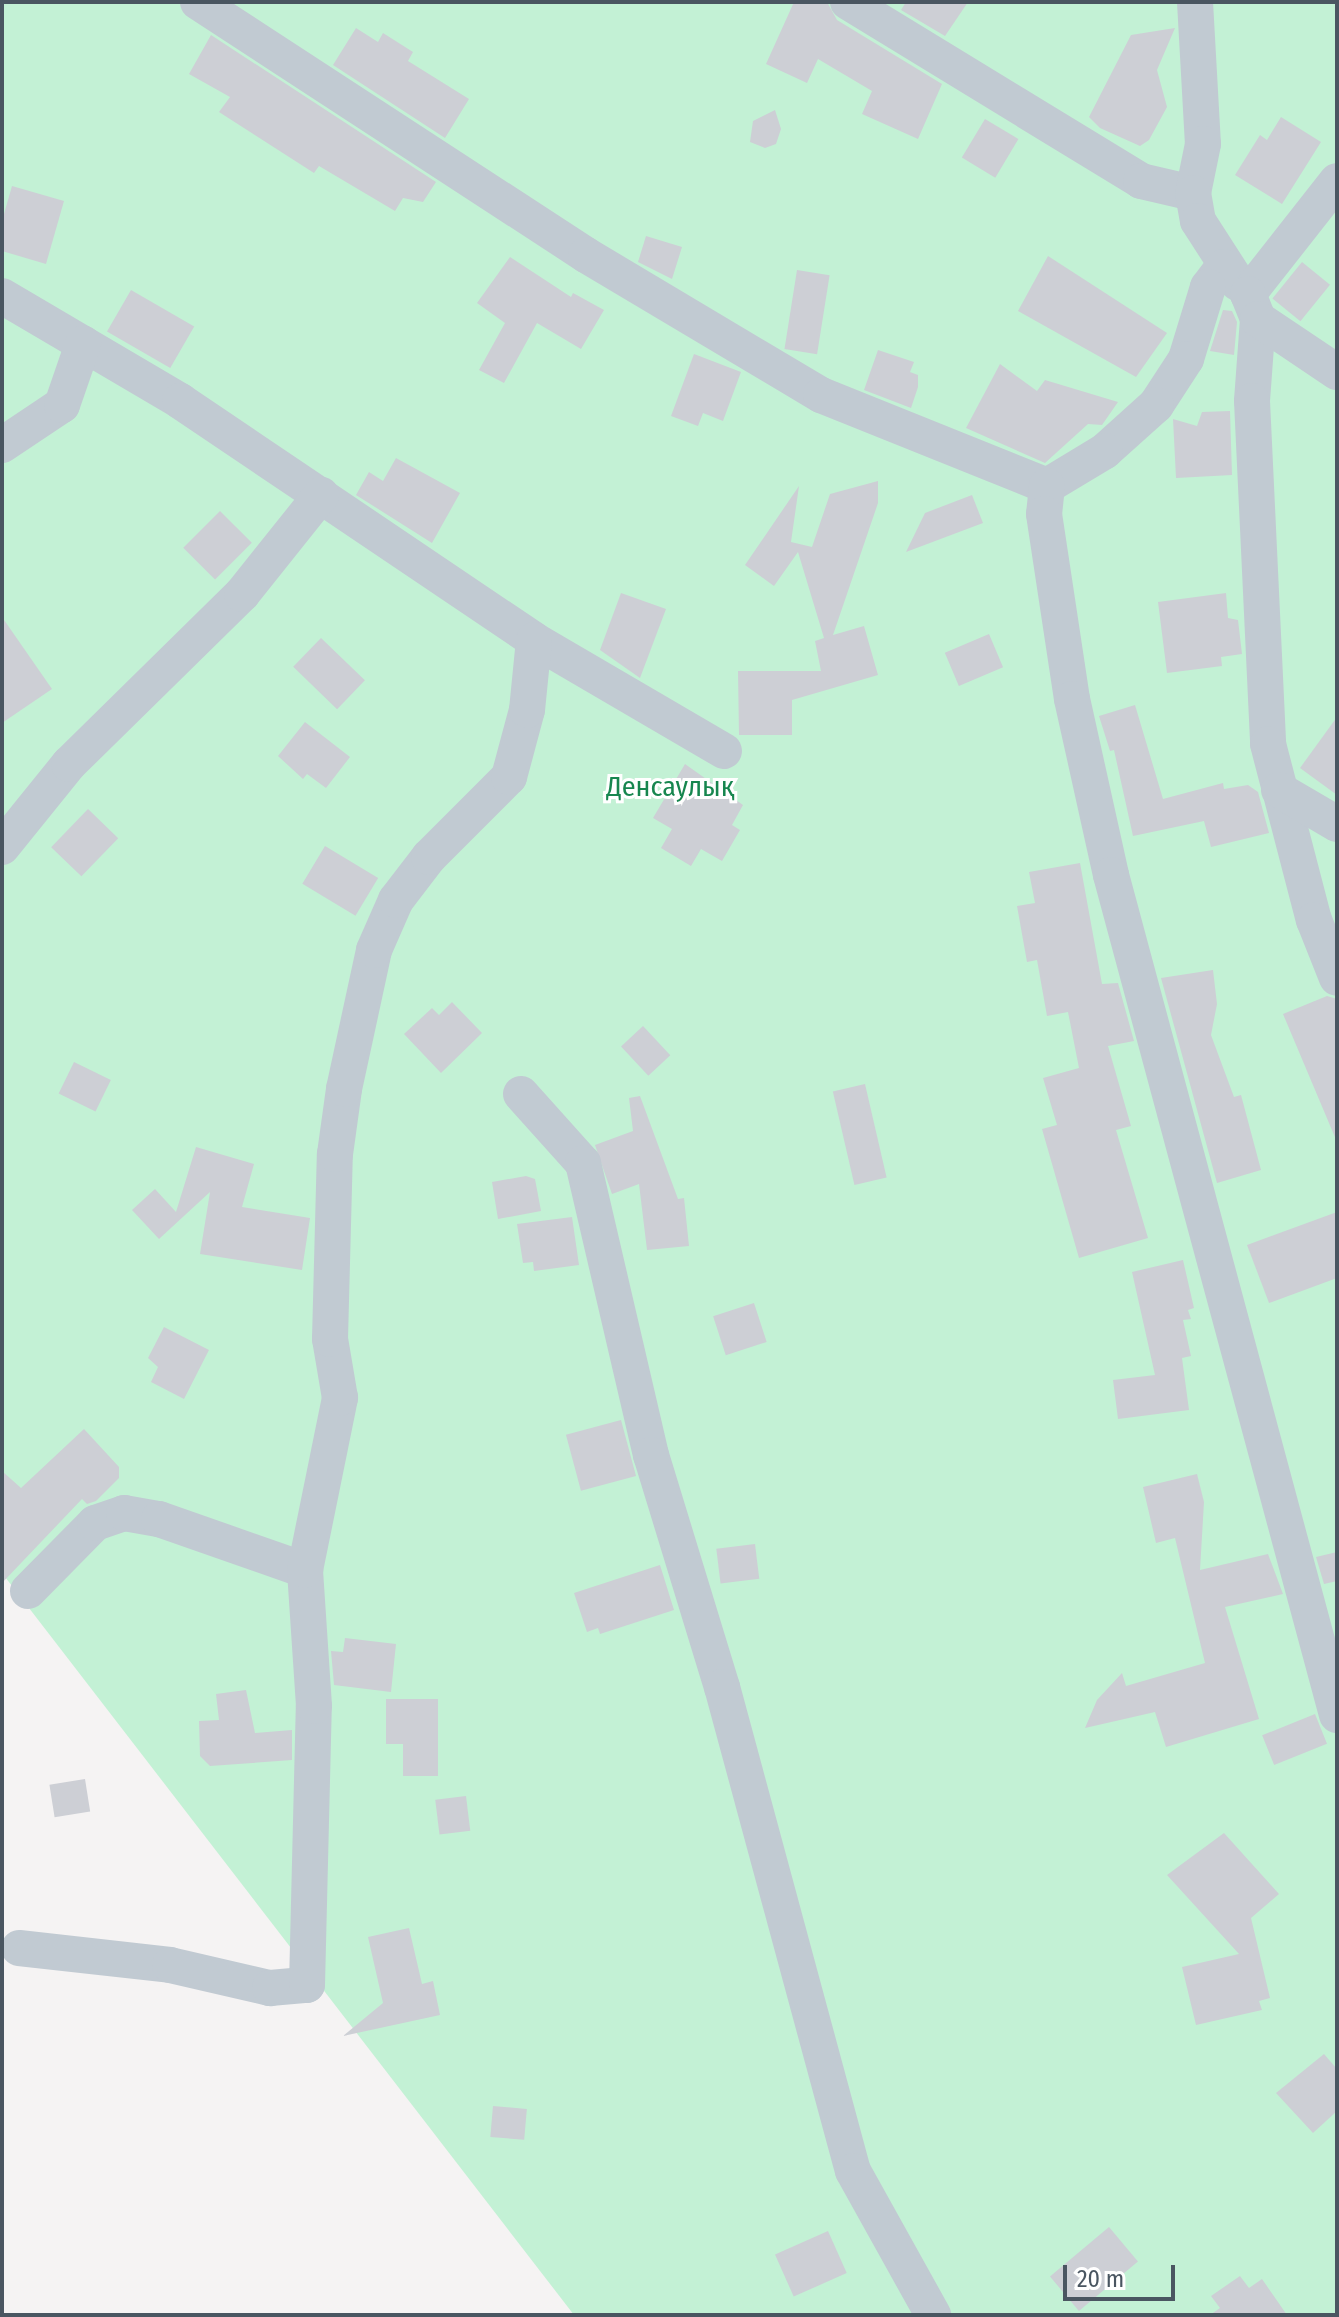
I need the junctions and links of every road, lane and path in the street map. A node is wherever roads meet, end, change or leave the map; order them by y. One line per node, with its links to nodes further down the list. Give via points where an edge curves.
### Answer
1 (198, 2): 12 (street, via 586,255 821,395)
2 (848, 2): 5 (street, via 924,54 1141,181)
3 (1195, 2): 5 (street, via 1203,144)
4 (1337, 181): 8 (street)
5 (1193, 193): 6 (street, via 1198,221)
6 (1223, 267): 8 (street); 12 (street, via 1208,287 1186,359 1156,405 1105,451)
7 (2, 296): 9 (street)
8 (1253, 307): 10 (street); 16 (street, via 1263,663 1268,744)
9 (83, 344): 11 (street, via 62,405); 13 (street)
10 (1337, 372)
11 (2, 445)
12 (1047, 486): 23 (street, via 1049,569 1108,862)
13 (321, 495): 14 (street); 18 (street, via 271,562 69,764)
14 (534, 640): 15 (street); 21 (street, via 527,710 509,777 429,857 396,900 374,950 335,1154 330,1339 340,1398)
15 (724, 751)
16 (1279, 790): 17 (street); 19 (street, via 1314,920)
17 (1337, 824)
18 (2, 847)
19 (1337, 978)
20 (521, 1094): 25 (street, via 583,1163 651,1455 722,1687 853,2171)
21 (305, 1570): 22 (street, via 159,1519 124,1513 95,1523); 24 (street, via 314,1706 307,1985 270,1988 170,1965)
22 (28, 1591)
23 (1337, 1715)
24 (19, 1948)
25 (933, 2315)

